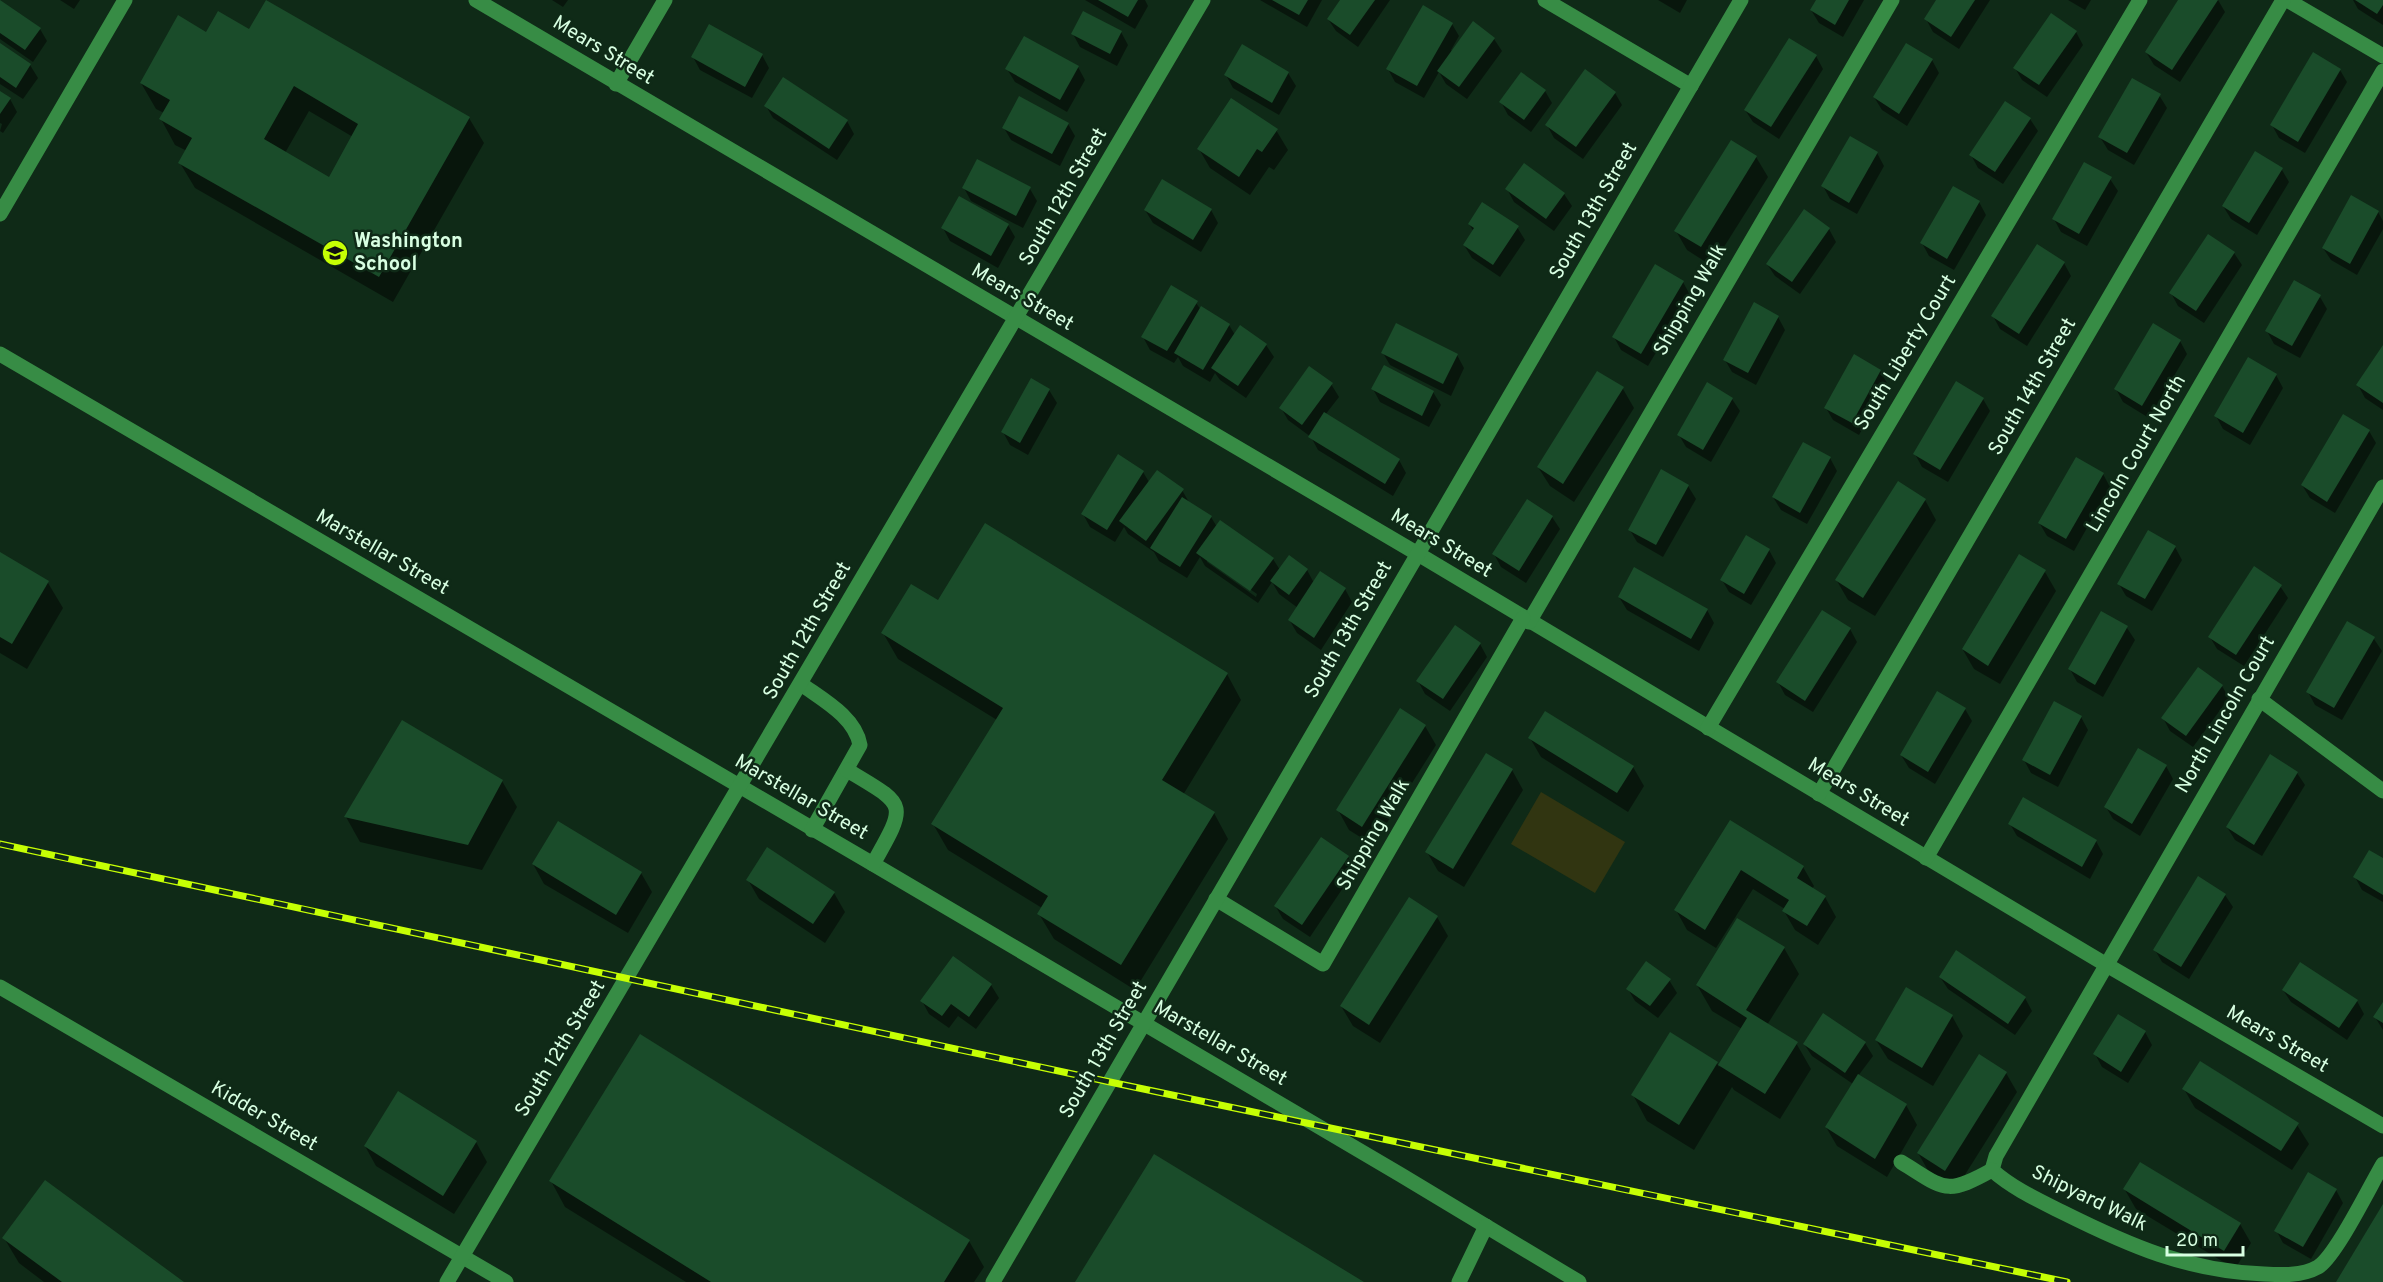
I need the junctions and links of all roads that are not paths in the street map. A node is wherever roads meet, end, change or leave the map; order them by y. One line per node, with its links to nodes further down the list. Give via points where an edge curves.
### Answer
1 (125, 0): 14 (street)
2 (476, 0): 12 (street, Mears Street)
3 (665, 0): 12 (street)
4 (1203, 0): 15 (street, South 12th Street)
5 (1545, 0): 13 (street)
6 (1741, 0): 13 (street, South 13th Street)
7 (1892, 0): 19 (street, Shipping Walk)
8 (2140, 0): 22 (street, South Liberty Court)
9 (2285, 0): 10 (street); 26 (street, South 14th Street)
10 (2383, 56)
11 (2383, 71): 28 (street, Lincoln Court North)
12 (616, 84): 15 (street, Mears Street)
13 (1691, 86): 18 (street, South 13th Street)
14 (0, 214)
15 (1017, 319): 18 (street, Mears Street); 20 (street, South 12th Street)
16 (0, 354): 24 (street, Marstellar Street)
17 (2383, 487): 21 (street, North Lincoln Court)
18 (1418, 554): 19 (street, Mears Street); 30 (street, South 13th Street)
19 (1526, 620): 22 (street, Mears Street); 30 (street, Shipping Walk, via 1323,964)
20 (801, 684): 23 (street, via 834,707 858,732 860,745); 24 (street, South 12th Street)
21 (2259, 699): 25 (street); 31 (street, North Lincoln Court)
22 (1708, 728): 26 (street, Mears Street)
23 (847, 770): 27 (street); 29 (street, via 889,795 896,805 895,824)
24 (741, 788): 27 (street, Marstellar Street); 39 (street, South 12th Street)
25 (2383, 791)
26 (1820, 794): 28 (street, Mears Street)
27 (812, 830): 29 (street, Marstellar Street)
28 (1926, 858): 31 (street, Mears Street)
29 (873, 864): 33 (street, Marstellar Street)
30 (1216, 899): 33 (street, South 13th Street)
31 (2105, 964): 34 (street, Mears Street); 37 (street, via 1996,1156)
32 (0, 987): 39 (street, Kidder Street)
33 (1144, 1024): 38 (street, Marstellar Street); 43 (street, South 13th Street)
34 (2383, 1126)
35 (1900, 1162): 37 (street, via 1943,1187 1971,1182)
36 (2383, 1164): 37 (street, Shipyard Walk, via 2332,1254 2318,1267 2277,1275 2231,1273 2132,1246 2026,1194)
37 (1992, 1170)
38 (1486, 1226): 40 (street, Marstellar Street); 44 (street)
39 (462, 1257): 41 (street, South 12th Street); 42 (street, Kidder Street)
40 (1557, 1269): 45 (street); 46 (street, Marstellar Street)
41 (447, 1282)
42 (506, 1282)
43 (993, 1282)
44 (1459, 1282)
45 (1548, 1282)
46 (1579, 1282)

